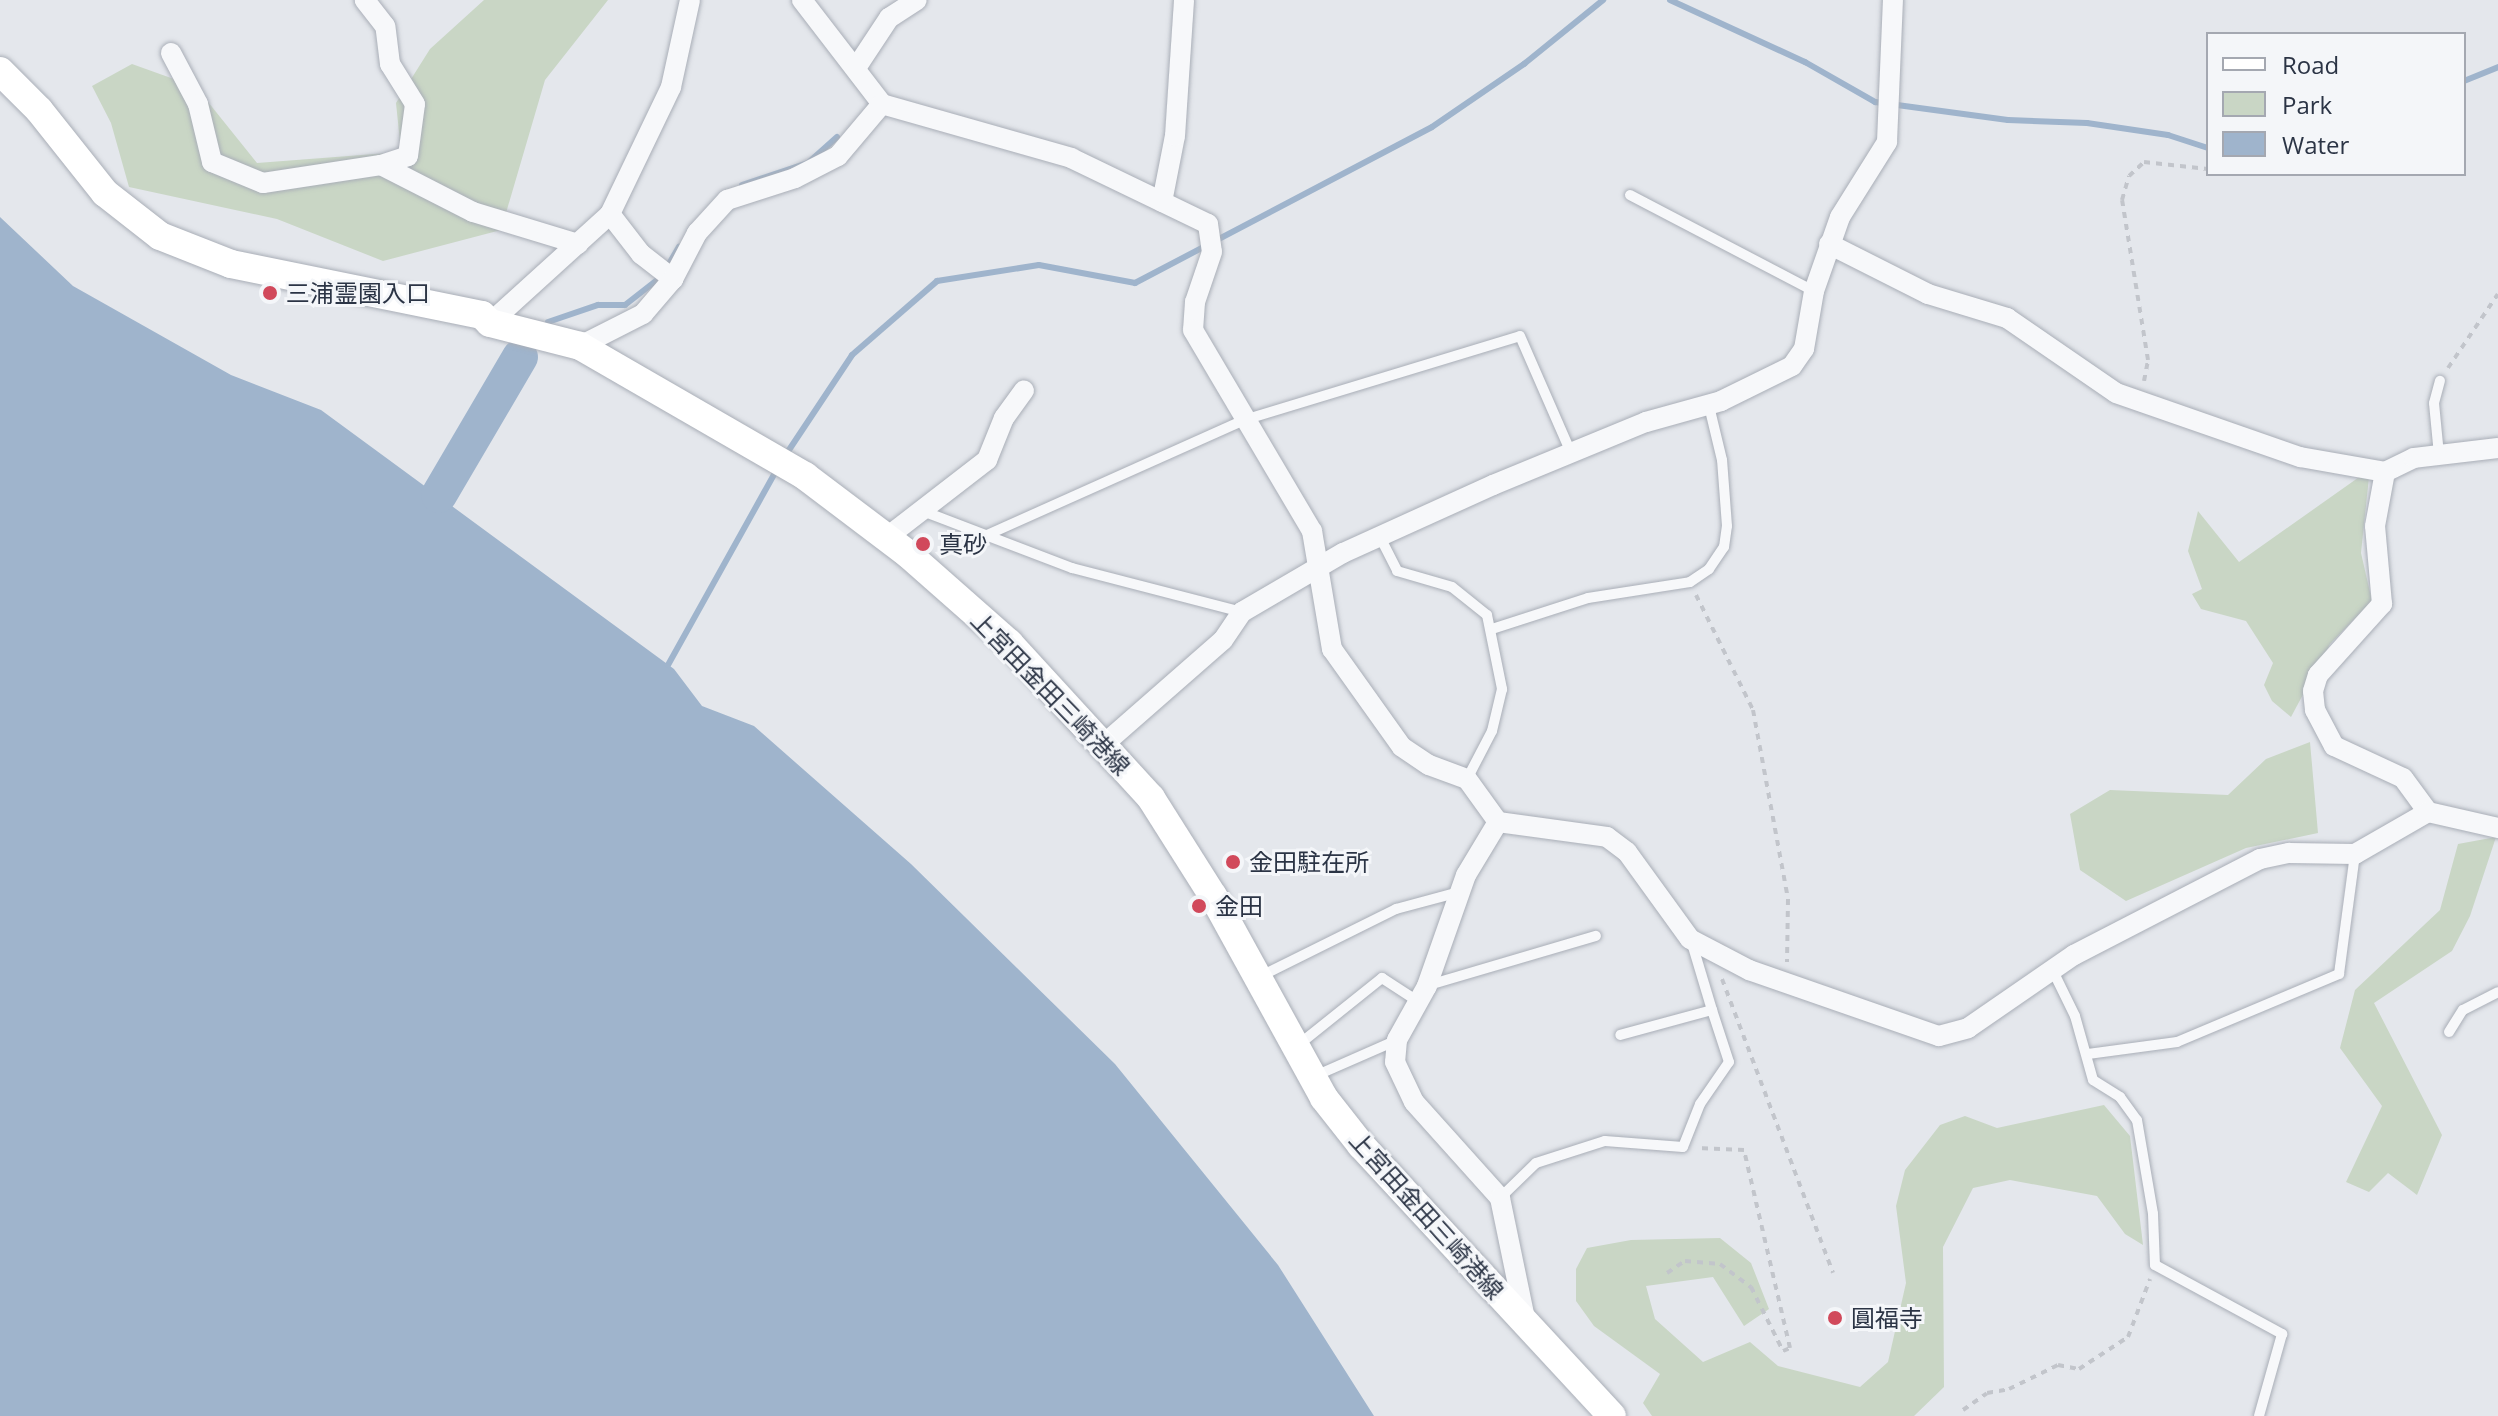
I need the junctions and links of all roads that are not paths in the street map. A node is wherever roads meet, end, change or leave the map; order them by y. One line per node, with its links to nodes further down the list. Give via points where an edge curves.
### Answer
1 (365, 0): 11 (street, via 385,26 390,64 415,104 408,156)
2 (690, 0): 14 (street, via 671,87)
3 (917, 0): 8 (street, via 889,18)
4 (1184, 0): 13 (street, via 1175,136)
5 (1893, 0): 16 (street, via 1887,142)
6 (804, 1): 8 (street)
7 (171, 53): 11 (street, via 198,104 212,162 224,169 263,183)
8 (856, 68): 10 (street)
9 (0, 71): 19 (main road, 上宮田金田三崎港線, via 39,110 105,193 160,236 231,264 482,315)
10 (882, 104): 13 (street, via 1071,158); 17 (street, via 838,156 795,178 727,200 697,233)
11 (381, 165): 15 (street, via 473,212)
12 (1630, 195): 18 (lane)
13 (1162, 202): 24 (street, via 1208,224 1212,252 1195,302 1193,330)
14 (610, 214): 15 (street); 17 (street, via 641,254)
15 (578, 244): 19 (street)
16 (1829, 244): 18 (street); 28 (street, via 1928,294 2007,318 2086,377 2140,400 2300,457)
17 (673, 279): 20 (street, via 643,314)
18 (1814, 291): 23 (street, via 1804,349 1792,366)
19 (490, 323): 20 (main road, 上宮田金田三崎港線)
20 (580, 346): 31 (main road, 上宮田金田三崎港線, via 781,462)
21 (2438, 386): 27 (lane)
22 (1024, 390): 29 (street, via 1004,418 987,460)
23 (1709, 406): 26 (street, via 1646,422); 35 (lane, via 1722,460 1727,526 1724,547 1709,569 1690,582 1588,598)
24 (1244, 420): 26 (lane, via 1520,336); 30 (lane); 33 (street, via 1312,531)
25 (2498, 448): 27 (street)
26 (1571, 454): 32 (street)
27 (2439, 455): 28 (street, via 2398,462)
28 (2385, 472): 38 (street, via 2375,526 2382,604 2318,675 2315,710 2334,746 2403,778)
29 (920, 510): 30 (lane); 31 (street)
30 (987, 535): 34 (lane, via 1072,568)
31 (886, 538): 36 (main road, 上宮田金田三崎港線, via 1009,643)
32 (1381, 539): 33 (street); 35 (lane, via 1397,571 1452,587 1475,600)
33 (1319, 570): 34 (street); 37 (street, via 1332,649 1357,690 1402,747 1429,765)
34 (1242, 612): 36 (street, via 1223,640)
35 (1492, 629): 37 (lane, via 1502,689 1492,731)
36 (1103, 745): 46 (main road, 上宮田金田三崎港線, via 1151,798 1185,847)
37 (1467, 779): 39 (street)
38 (2428, 812): 40 (street); 41 (street)
39 (1498, 822): 42 (street); 44 (street, via 1594,834 1617,843)
40 (2498, 828)
41 (2355, 854): 45 (street, via 2289,853 2260,859); 54 (lane, via 2339,974 2177,1042)
42 (1460, 892): 46 (lane, via 1396,909); 48 (street)
43 (1596, 936): 48 (lane)
44 (1690, 939): 45 (street, via 1786,983 1939,1036 1968,1028); 49 (lane)
45 (2052, 968): 54 (lane)
46 (1256, 979): 53 (main road, 上宮田金田三崎港線)
47 (2498, 992): 50 (lane, via 2463,1010)
48 (1423, 994): 52 (street); 53 (lane, via 1382,978)
49 (1712, 1010): 51 (lane); 56 (lane, via 1729,1062 1700,1104 1683,1147 1605,1141 1536,1163)
50 (2449, 1032)
51 (1620, 1035)
52 (1397, 1040): 55 (lane); 56 (street, via 1395,1062 1408,1093)
53 (1293, 1050): 55 (main road, 上宮田金田三崎港線)
54 (2088, 1054): 59 (lane, via 2093,1080 2120,1097 2137,1120 2151,1199 2155,1265 2282,1334)
55 (1309, 1078): 57 (main road, 上宮田金田三崎港線, via 1361,1145)
56 (1500, 1198): 57 (street)
57 (1526, 1323): 58 (main road, 上宮田金田三崎港線)
58 (1612, 1416)
59 (2259, 1416)

